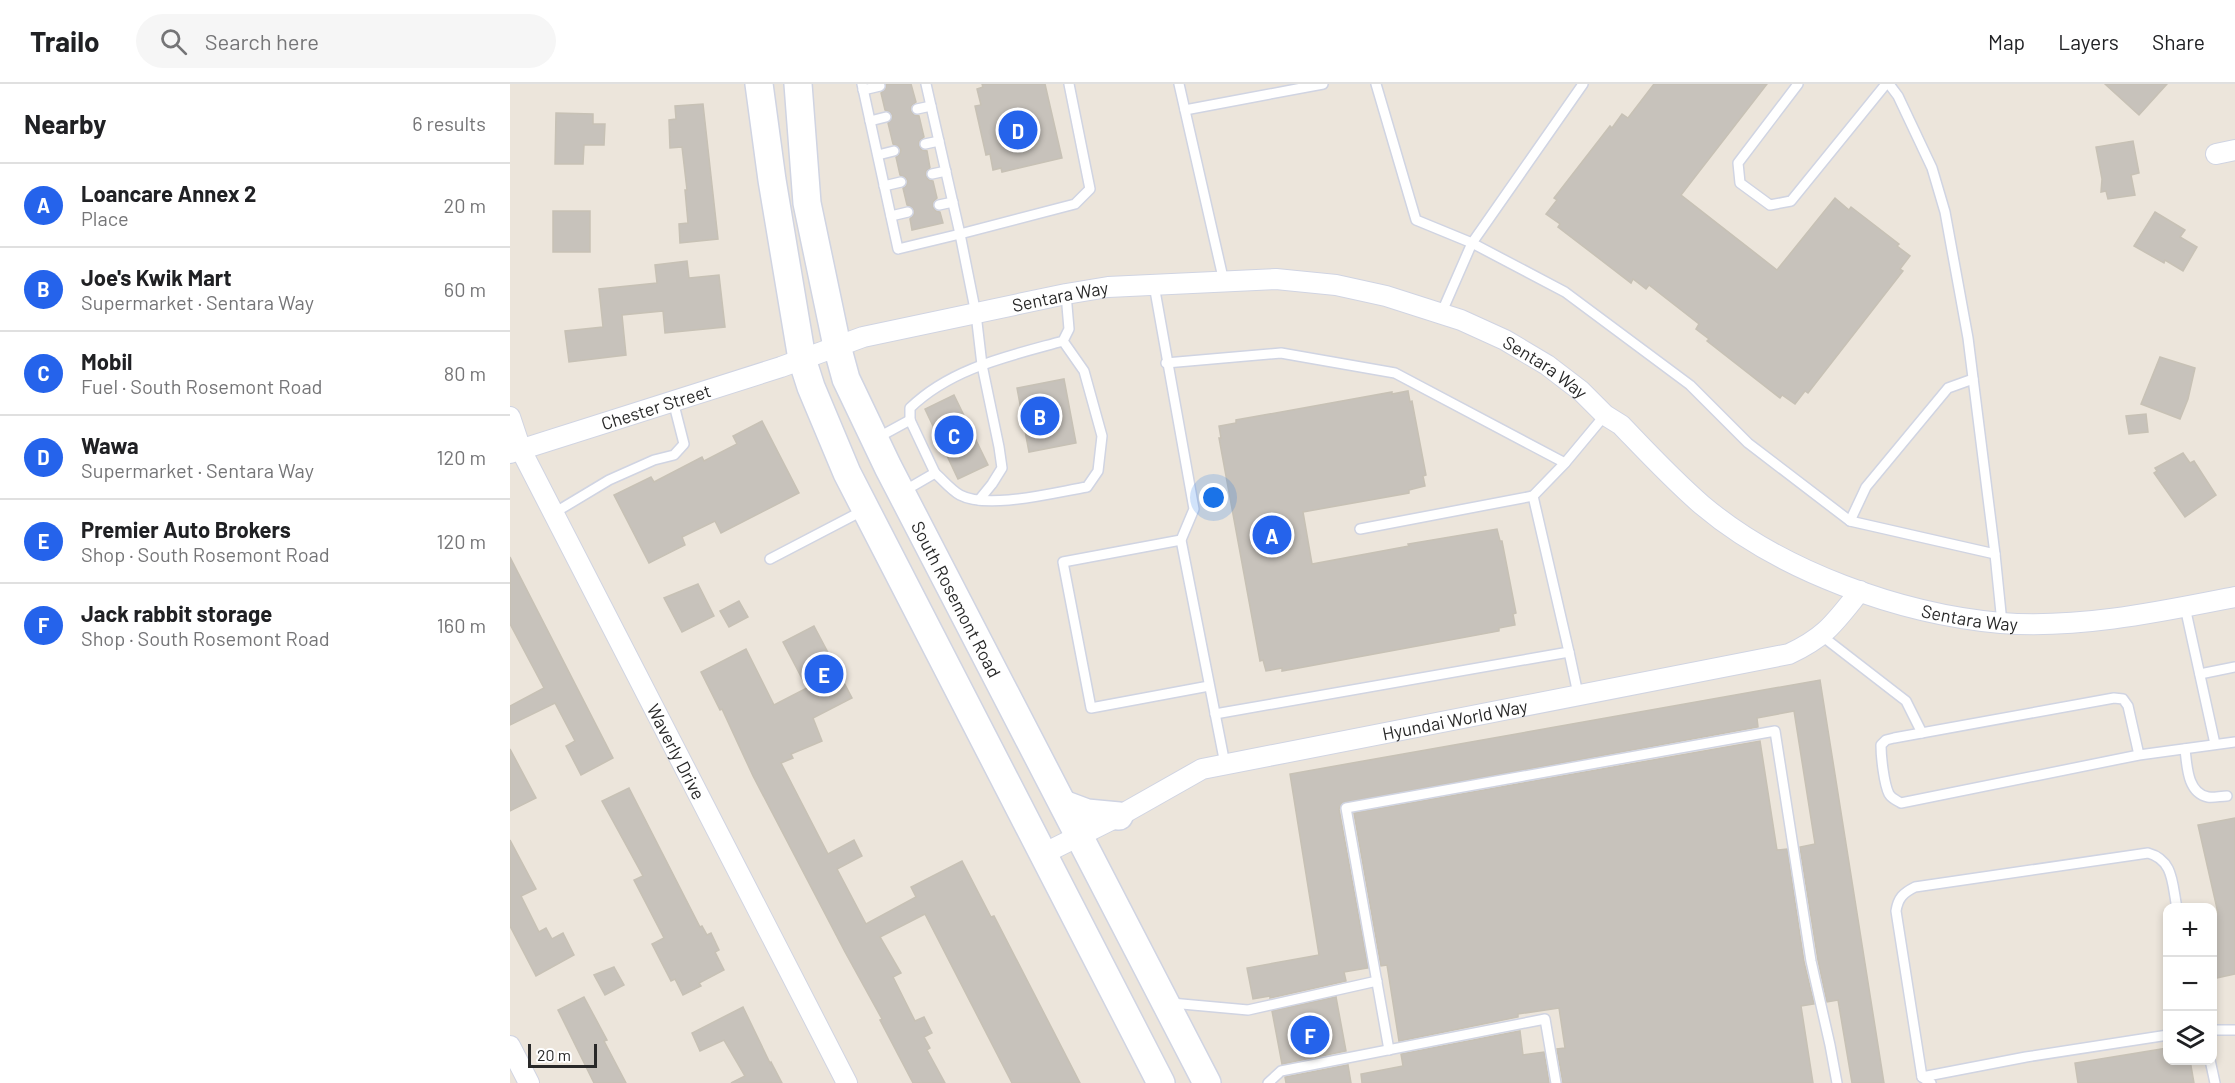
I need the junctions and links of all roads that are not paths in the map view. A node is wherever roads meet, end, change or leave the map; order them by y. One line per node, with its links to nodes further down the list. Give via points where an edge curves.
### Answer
1 (759, 84): 39 (main road)
2 (798, 84): 38 (main road, South Rosemont Road, via 807,203)
3 (926, 84): 13 (lane)
4 (1070, 84): 30 (lane, via 1090,189 1075,204)
5 (1179, 84): 15 (lane)
6 (1323, 84): 15 (lane)
7 (1376, 84): 31 (lane, via 1416,220)
8 (1583, 84): 31 (lane)
9 (1798, 84): 10 (lane, via 1737,163 1740,183 1770,205 1791,201)
10 (1887, 84): 42 (lane, via 1898,96 1932,168 1945,212)
11 (880, 86): 12 (lane)
12 (862, 87): 17 (lane)
13 (931, 106): 14 (lane); 18 (lane)
14 (917, 109)
15 (1185, 110): 32 (lane)
16 (886, 117): 17 (lane)
17 (870, 121): 21 (lane)
18 (939, 141): 19 (lane); 22 (lane)
19 (925, 144)
20 (894, 151): 21 (lane)
21 (878, 155): 25 (lane)
22 (946, 171): 23 (lane); 26 (lane)
23 (932, 174)
24 (901, 182): 25 (lane)
25 (884, 186): 29 (lane)
26 (953, 202): 27 (lane); 30 (lane)
27 (939, 205)
28 (908, 212): 29 (lane)
29 (891, 216): 30 (lane, via 898,249)
30 (960, 234): 35 (lane)
31 (1472, 243): 36 (lane); 56 (lane, via 1564,292 1690,385 1748,443)
32 (1224, 282): 33 (street, Sentara Way); 36 (street, Sentara Way, via 1276,279 1336,285)
33 (1154, 284): 34 (street, Sentara Way); 40 (lane)
34 (1066, 294): 35 (street, Sentara Way); 37 (lane, via 1069,329)
35 (976, 314): 38 (street, Sentara Way); 41 (lane)
36 (1441, 314): 44 (street, Sentara Way, via 1506,340 1547,365)
37 (1063, 341): 41 (lane); 53 (lane, via 1084,371 1102,436 1098,471 1087,487 1016,500)
38 (837, 346): 39 (street, Sentara Way); 47 (main road, South Rosemont Road, via 846,379)
39 (802, 359): 43 (street, Chester Street); 54 (main road)
40 (1166, 363): 49 (lane, via 1281,353 1395,373); 58 (lane, via 1194,508)
41 (982, 365): 46 (lane, via 923,395 910,408); 53 (lane, via 1002,468)
42 (1973, 379): 56 (lane, via 1948,388 1866,487); 59 (lane)
43 (673, 401): 48 (street, Chester Street); 55 (lane, via 684,444 674,455 609,480)
44 (1605, 415): 49 (lane); 61 (street, Sentara Way, via 1621,425 1702,505 1732,528 1811,572)
45 (510, 417): 48 (street, Waverly Drive)
46 (910, 420): 47 (lane); 50 (lane)
47 (876, 439): 51 (main road, South Rosemont Road)
48 (515, 451): 55 (street, Waverly Drive)
49 (1565, 463): 52 (lane)
50 (935, 473): 51 (lane); 53 (lane, via 960,495)
51 (902, 492): 79 (main road, South Rosemont Road)
52 (1533, 496): 57 (lane); 66 (lane)
53 (979, 500)
54 (866, 509): 60 (lane); 82 (main road)
55 (554, 513): 94 (street, Waverly Drive)
56 (1850, 520): 59 (lane)
57 (1360, 529)
58 (1181, 540): 69 (lane); 69 (lane, via 1063,562 1091,708)
59 (1995, 554): 64 (lane)
60 (770, 559)
61 (1860, 591): 64 (street, Sentara Way, via 1940,613); 65 (street, Hyundai World Way)
62 (2235, 597): 63 (street, Sentara Way)
63 (2185, 607): 64 (street, Sentara Way, via 2105,619); 68 (lane)
64 (2002, 623)
65 (1822, 636): 70 (street, Hyundai World Way, via 1789,654); 72 (lane, via 1906,701)
66 (1569, 652): 70 (lane); 71 (lane)
67 (2235, 667): 68 (lane)
68 (2200, 674): 74 (lane)
69 (1209, 686): 71 (lane)
70 (1578, 694): 77 (street, Hyundai World Way)
71 (1215, 714): 77 (lane)
72 (1922, 733): 76 (lane, via 2114,698 2123,699 2128,706); 76 (lane, via 1886,740 1881,745 1888,792 1901,802)
73 (2235, 742): 74 (lane)
74 (2215, 744): 75 (lane)
75 (2185, 749): 76 (lane); 78 (lane, via 2188,777 2197,792 2207,797)
76 (2139, 755)
77 (1225, 764): 80 (street, Hyundai World Way, via 1202,769)
78 (2227, 796)
79 (1063, 804): 80 (main road, via 1087,813); 81 (main road, South Rosemont Road)
80 (1119, 816): 81 (street, Hyundai World Way)
81 (1080, 836): 82 (street, Hyundai World Way); 85 (main road, South Rosemont Road)
82 (1043, 854): 95 (main road)
83 (2176, 903): 92 (lane, via 2168,865 2160,856 2148,853 1915,886 1904,892 1896,911)
84 (1377, 981): 85 (lane, via 1248,1010); 90 (lane); 99 (lane, via 1346,808 1774,731 1811,961)
85 (1165, 1002): 96 (main road, South Rosemont Road)
86 (2217, 1030): 87 (lane)
87 (2235, 1030)
88 (2163, 1036): 92 (lane)
89 (510, 1046): 93 (street)
90 (1389, 1050): 97 (lane, via 1281,1071); 98 (lane, via 1545,1019)
91 (2211, 1065): 101 (lane)
92 (1922, 1077): 100 (lane)
93 (529, 1083)
94 (847, 1083)
95 (1161, 1083)
96 (1206, 1083)
97 (1268, 1083)
98 (1556, 1083)
99 (1837, 1083)
100 (1931, 1083)
101 (2215, 1083)

